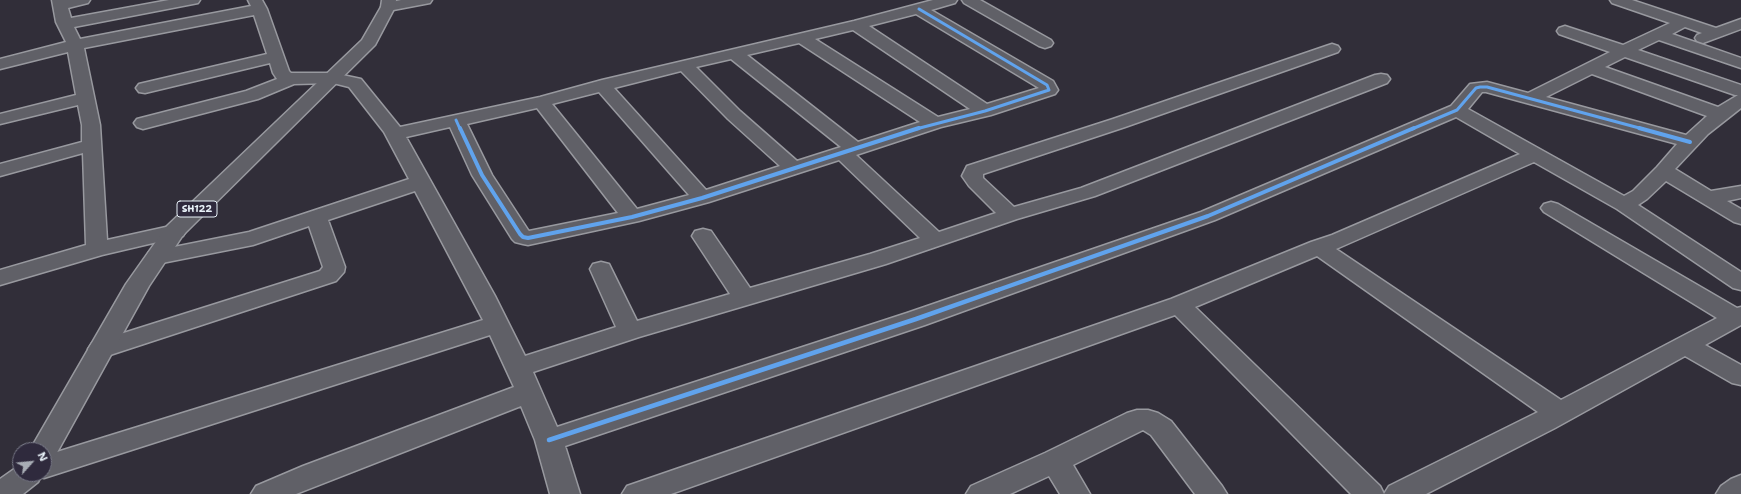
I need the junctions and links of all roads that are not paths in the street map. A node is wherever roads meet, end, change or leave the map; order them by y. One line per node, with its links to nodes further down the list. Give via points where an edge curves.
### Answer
1 (83, 0): 7 (street)
2 (193, 0): 12 (street)
3 (425, 0): 8 (street)
4 (950, 0): 10 (street)
5 (969, 0): 19 (street)
6 (1617, 0): 11 (street)
7 (59, 2): 12 (street)
8 (388, 3): 30 (street, SH122, via 369,42)
9 (257, 4): 20 (street); 25 (street)
10 (919, 9): 14 (street); 41 (street, via 1050,89 1046,93)
11 (1684, 22): 16 (street); 17 (street)
12 (65, 24): 20 (street)
13 (1741, 24): 16 (street)
14 (856, 25): 18 (street); 41 (street)
15 (1565, 31): 23 (street)
16 (1717, 33): 21 (street)
17 (1659, 35): 21 (street); 23 (street)
18 (802, 38): 24 (street); 46 (street)
19 (1045, 43)
20 (75, 45): 27 (street); 36 (street)
21 (1689, 45): 26 (street)
22 (1332, 49): 61 (street, via 974,170 972,176 976,182)
23 (1624, 51): 29 (street); 35 (street)
24 (734, 53): 28 (street); 50 (street)
25 (276, 57): 32 (street, via 281,72); 34 (street)
26 (1741, 63)
27 (0, 64)
28 (684, 65): 33 (street); 53 (street, via 734,115)
29 (1591, 68): 37 (street); 42 (street)
30 (333, 78): 32 (street); 47 (street, via 350,80 359,86); 65 (street, SH122)
31 (1381, 79): 61 (street, via 1088,192)
32 (291, 80): 45 (street, via 252,95)
33 (602, 85): 39 (street); 57 (street)
34 (145, 88)
35 (1741, 91)
36 (86, 98): 43 (street); 49 (street)
37 (1529, 99): 40 (street, via 1480,87); 48 (street)
38 (1741, 100): 42 (street)
39 (541, 102): 44 (street); 63 (street)
40 (1461, 106): 51 (street); 85 (street, via 1208,216 916,319)
41 (985, 111): 46 (street)
42 (1720, 114): 48 (street)
43 (0, 119)
44 (456, 120): 47 (street); 63 (street, via 482,175 523,237 536,238)
45 (143, 123)
46 (935, 123): 50 (street)
47 (394, 134): 55 (street)
48 (1690, 142): 52 (street)
49 (92, 145): 54 (street); 69 (street)
50 (849, 151): 53 (street); 67 (street)
51 (1535, 154): 59 (street); 68 (street, via 1340,240)
52 (1669, 164): 58 (street); 59 (street, via 1640,195)
53 (795, 169): 57 (street)
54 (0, 170)
55 (421, 182): 62 (street); 77 (street)
56 (1741, 192): 58 (street)
57 (702, 198): 63 (street)
58 (1708, 198): 64 (street)
59 (1624, 205): 73 (street)
60 (1551, 208): 76 (street)
61 (1010, 215): 67 (street)
62 (316, 217): 70 (street, via 253,238); 80 (street, via 334,267 328,276)
63 (632, 218)
64 (1741, 218)
65 (175, 231): 69 (street); 70 (street, SH122)
66 (703, 236): 74 (street)
67 (935, 240): 74 (street)
68 (1318, 247): 75 (street); 84 (street)
69 (97, 249): 72 (street)
70 (157, 257): 80 (street, SH122, via 138,284)
71 (601, 269): 78 (street)
72 (0, 278)
73 (1741, 283)
74 (744, 297): 78 (street)
75 (1179, 305): 95 (street); 99 (street)
76 (1738, 316): 79 (street)
77 (497, 324): 81 (street); 88 (street)
78 (630, 331): 81 (street)
79 (1684, 345): 82 (street); 84 (street)
80 (101, 349): 86 (street, SH122)
81 (518, 367): 83 (street)
82 (1741, 376)
83 (529, 392): 85 (street); 90 (street)
84 (1559, 413): 100 (street)
85 (549, 440): 94 (street)
86 (49, 442)
87 (1055, 461): 96 (street); 97 (street); 98 (street, via 1137,420 1148,420 1161,428)
88 (52, 464)
89 (18, 482): 92 (street)
90 (315, 484): 93 (street)
91 (1741, 487): 101 (street)
92 (2, 494)
93 (266, 494)
94 (565, 494)
95 (637, 494)
96 (981, 494)
97 (1075, 494)
98 (1212, 494)
99 (1370, 494)
100 (1399, 494)
101 (1731, 494)

